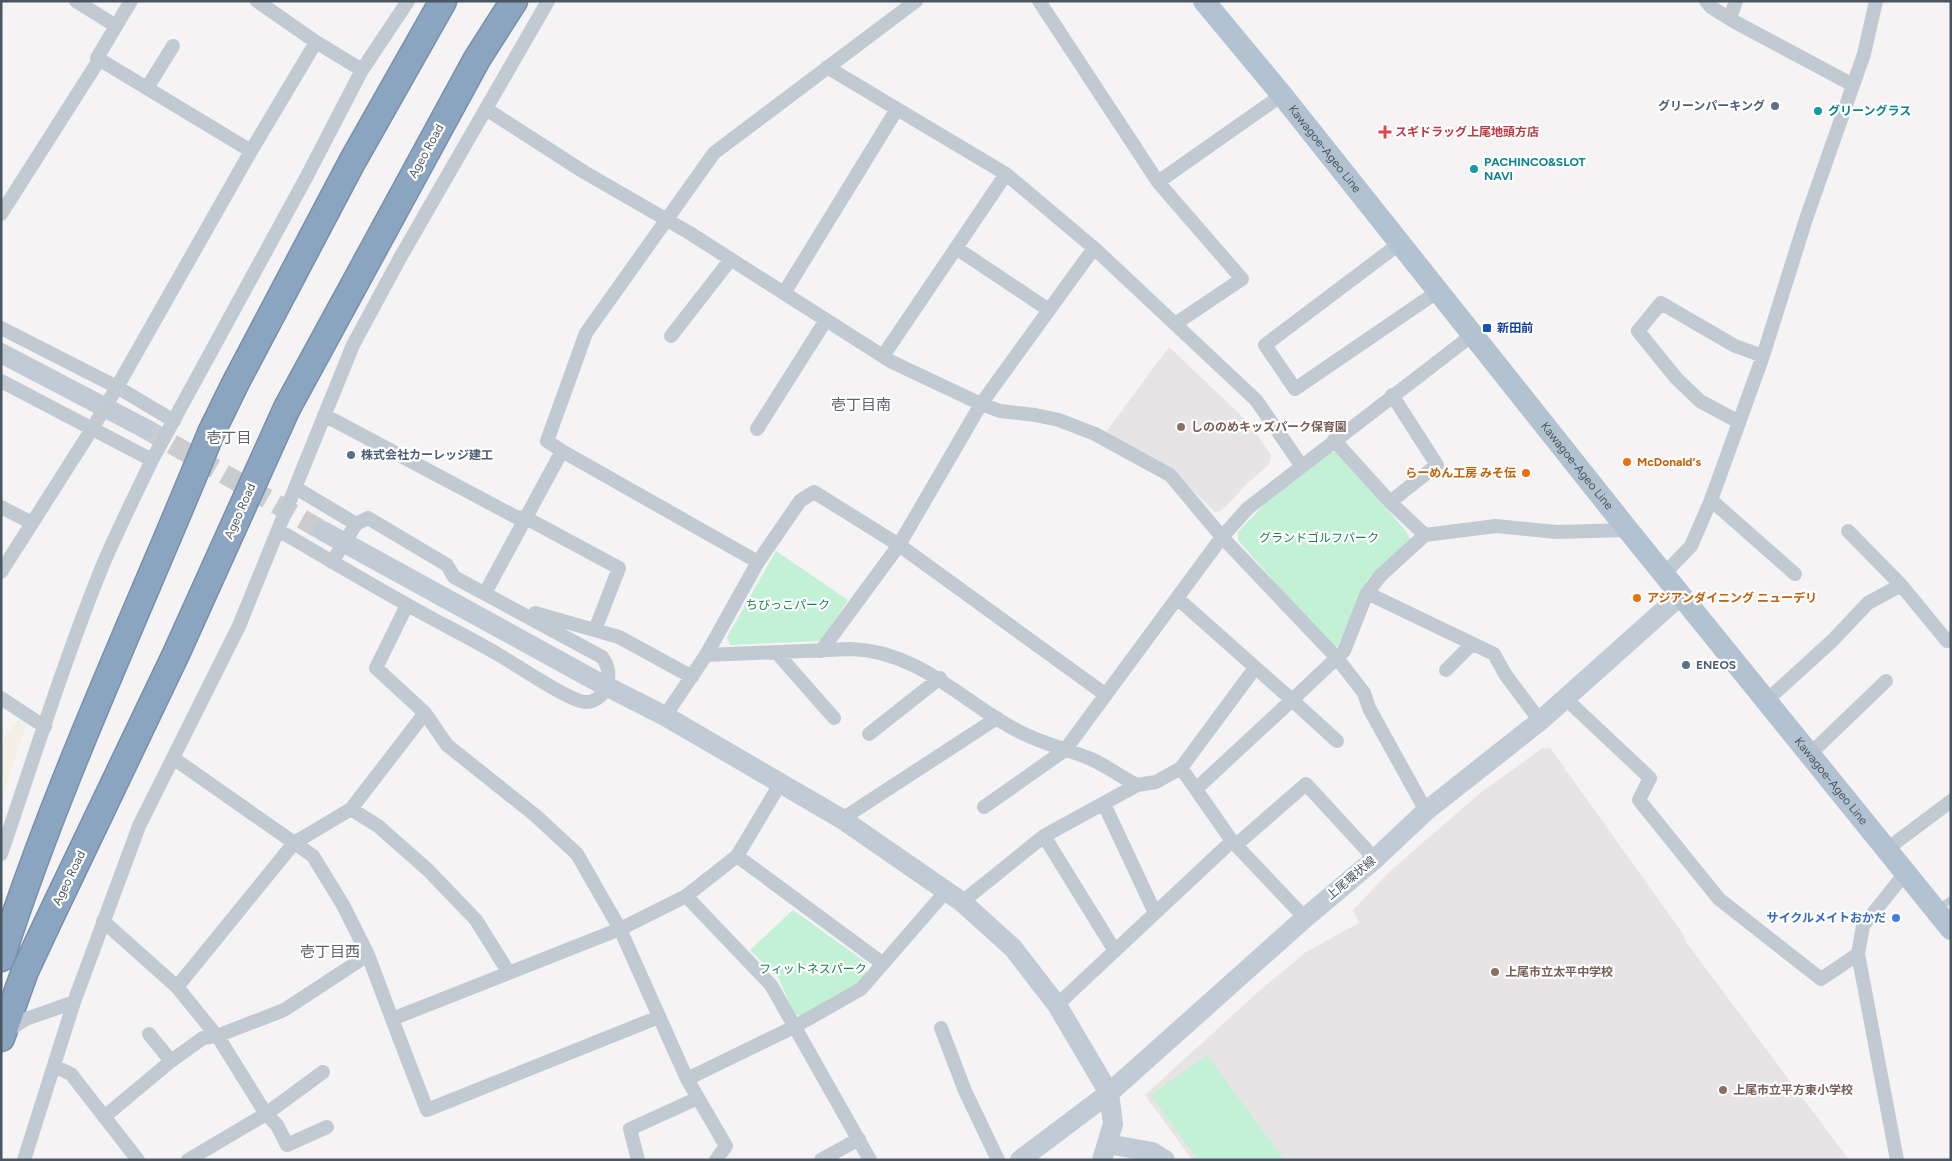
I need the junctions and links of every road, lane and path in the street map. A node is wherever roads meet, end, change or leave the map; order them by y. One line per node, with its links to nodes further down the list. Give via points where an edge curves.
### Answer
1 (76, 1): 15 (street)
2 (131, 1): 15 (street)
3 (408, 1): 20 (street)
4 (443, 1): 144 (highway, via 352,162 211,433 66,777)
5 (514, 1): 155 (highway, Ageo Road, via 472,68 287,408 172,663 25,971)
6 (548, 1): 25 (street)
7 (916, 1): 19 (street)
8 (1039, 1): 28 (street)
9 (1204, 1): 23 (main road, Kawagoe-Ageo Line)
10 (1706, 1): 14 (street)
11 (1736, 1): 14 (street)
12 (1876, 1): 21 (street)
13 (263, 3): 16 (street)
14 (1730, 18): 21 (street)
15 (116, 26): 18 (street, via 97,58)
16 (316, 42): 20 (street); 26 (street)
17 (174, 46): 22 (street)
18 (99, 60): 22 (street); 29 (street)
19 (827, 67): 24 (street); 30 (street, via 714,152)
20 (362, 70): 51 (street)
21 (1853, 85): 45 (street, via 1806,218)
22 (147, 88): 26 (street)
23 (1282, 96): 28 (street); 31 (main road, Kawagoe-Ageo Line)
24 (897, 108): 27 (street); 36 (street)
25 (486, 109): 30 (street, via 584,172); 50 (street, via 353,345)
26 (251, 151): 47 (street)
27 (1006, 174): 32 (street); 33 (street)
28 (1158, 182): 39 (street, via 1242,279)
29 (1, 214)
30 (666, 219): 34 (street); 57 (street, via 586,334 547,441)
31 (1399, 244): 35 (main road, Kawagoe-Ageo Line); 35 (street, via 1265,345 1295,389)
32 (956, 248): 37 (street); 44 (street)
33 (1094, 248): 37 (street); 39 (street)
34 (731, 259): 36 (street); 41 (street)
35 (1437, 292): 42 (main road, Kawagoe-Ageo Line)
36 (784, 293): 38 (street)
37 (1049, 310): 49 (street)
38 (826, 320): 44 (street); 55 (street)
39 (1175, 324): 59 (street, via 1256,400)
40 (1, 328): 47 (street)
41 (671, 336)
42 (1472, 336): 48 (street); 68 (main road, Kawagoe-Ageo Line)
43 (1, 353): 54 (street)
44 (883, 356): 49 (street)
45 (1763, 356): 52 (street); 52 (street, via 1735,346 1661,303 1638,331 1676,378 1700,401)
46 (1, 381): 53 (street)
47 (117, 387): 51 (street); 53 (street, bridge)
48 (1392, 395): 56 (street); 62 (street, via 1437,464)
49 (981, 404): 72 (street, via 1000,411 1059,420 1132,453 1170,475); 73 (street)
50 (324, 415): 60 (street); 64 (street, via 516,517)
51 (174, 421): 58 (street)
52 (1739, 422): 61 (street)
53 (92, 428): 58 (street); 65 (street)
54 (146, 429)
55 (757, 429)
56 (1334, 440): 59 (street); 62 (street)
57 (562, 451): 64 (street); 75 (street)
58 (152, 460): 109 (street, via 102,566)
59 (1301, 465): 72 (street, via 1248,508)
60 (296, 488): 66 (street); 67 (street)
61 (1711, 500): 77 (street, via 1691,546); 78 (street)
62 (1390, 502): 71 (street)
63 (1, 507): 65 (street)
64 (526, 518): 80 (street); 86 (street, via 619,568)
65 (32, 523): 76 (street)
66 (356, 524): 74 (street, bridge); 80 (street, via 368,518 447,565 454,577)
67 (278, 530): 74 (street); 114 (street, via 239,626)
68 (1628, 530): 71 (street, via 1556,532 1496,526); 77 (main road, Kawagoe-Ageo Line)
69 (323, 531): 98 (street)
70 (1848, 531): 79 (street)
71 (1425, 535): 81 (street, via 1381,575)
72 (1222, 537): 83 (street); 92 (street)
73 (899, 545): 75 (street, via 814,492 800,501); 89 (street); 99 (street)
74 (332, 562): 85 (street)
75 (758, 562): 91 (street)
76 (1, 572)
77 (1664, 574): 82 (main road, Kawagoe-Ageo Line)
78 (1795, 574)
79 (1901, 585): 87 (street); 103 (street, via 1868,603 1832,642)
80 (485, 593): 84 (street)
81 (1368, 593): 88 (street); 92 (street, via 1344,651)
82 (1681, 595): 101 (street, 上尾環状線); 103 (main road, Kawagoe-Ageo Line)
83 (1177, 598): 93 (street); 99 (street)
84 (506, 604): 86 (street); 98 (street, via 602,657 609,672)
85 (407, 605): 98 (street, via 569,697 592,702); 104 (street, via 376,668)
86 (595, 630): 95 (street, via 619,637)
87 (1947, 641)
88 (1472, 644): 94 (street); 108 (street, via 1494,654)
89 (821, 651): 90 (street); 96 (street, via 869,651 897,658)
90 (776, 652): 91 (street); 106 (street)
91 (706, 655): 95 (street)
92 (1337, 658): 102 (street); 123 (street, via 1364,693)
93 (1255, 668): 102 (street); 115 (street)
94 (1446, 670)
95 (692, 677): 105 (street)
96 (940, 678): 107 (street); 110 (street)
97 (1886, 681): 113 (street)
98 (608, 686): 105 (street)
99 (1106, 695): 112 (street)
100 (1, 698): 109 (street)
101 (1566, 699): 108 (street, 上尾環状線); 142 (street, via 1650,778 1639,800 1719,899 1821,979)
102 (1292, 700): 111 (street); 118 (street)
103 (1766, 701): 113 (main road, Kawagoe-Ageo Line)
104 (425, 713): 122 (street); 139 (street, via 447,745 536,816 577,854)
105 (666, 716): 116 (street)
106 (834, 718)
107 (997, 718): 112 (street, via 1019,732); 124 (street)
108 (1540, 720): 123 (street, 上尾環状線)
109 (45, 727): 129 (street)
110 (869, 734)
111 (1337, 741)
112 (1065, 750): 117 (street, via 1091,759); 121 (street)
113 (1809, 754): 128 (main road, Kawagoe-Ageo Line)
114 (173, 758): 126 (street); 138 (street, via 139,826)
115 (1181, 768): 117 (street, via 1156,782); 118 (street)
116 (780, 784): 124 (street); 130 (street)
117 (1137, 786): 120 (street)
118 (1196, 788): 127 (street)
119 (1951, 801): 128 (street)
120 (1104, 804): 125 (street); 136 (street)
121 (984, 807)
122 (352, 809): 126 (street); 146 (street, via 378,826 428,870 476,920)
123 (1426, 811): 131 (street, 上尾環状線)
124 (842, 819): 134 (street)
125 (1044, 836): 134 (street); 141 (street)
126 (294, 843): 143 (street, via 313,856); 147 (street)
127 (1234, 843): 131 (street, via 1306,784); 136 (street); 137 (street)
128 (1887, 849): 132 (main road, Kawagoe-Ageo Line)
129 (1, 854)
130 (737, 856): 133 (street); 145 (street)
131 (1374, 859): 137 (street, 上尾環状線)
132 (1906, 872): 135 (main road, Kawagoe-Ageo Line); 142 (street, via 1863,926)
133 (686, 896): 139 (street); 152 (street, via 771,985)
134 (954, 896): 145 (street); 149 (street, via 1013,948)
135 (1943, 905): 140 (main road, Kawagoe-Ageo Line)
136 (1155, 913): 141 (street)
137 (1304, 918): 161 (street, 上尾環状線)
138 (103, 921): 147 (street); 148 (street)
139 (620, 929): 146 (street); 150 (street)
140 (1951, 929)
141 (1115, 951): 149 (street)
142 (1858, 954): 178 (street)
143 (368, 955): 151 (street); 156 (street, via 284,1010)
144 (1, 958)
145 (882, 963): 152 (street, via 861,989)
146 (509, 973): 151 (street)
147 (177, 987): 156 (street)
148 (74, 1002): 155 (street, via 26,1019); 158 (street)
149 (1057, 1005): 161 (street)
150 (659, 1017): 151 (street, via 427,1110); 160 (street)
151 (392, 1019)
152 (794, 1027): 160 (street); 166 (street)
153 (941, 1028): 175 (street, via 966,1095)
154 (149, 1034): 157 (street)
155 (2, 1036)
156 (218, 1036): 157 (street, via 203,1038); 163 (street)
157 (171, 1061): 164 (street)
158 (54, 1066): 164 (street, via 72,1074); 168 (street)
159 (323, 1072): 163 (street)
160 (687, 1079): 162 (street)
161 (1109, 1093): 167 (street, via 1113,1124); 176 (street, 上尾環状線)
162 (698, 1098): 171 (street, via 630,1128); 172 (street, via 726,1146)
163 (266, 1114): 165 (street, via 277,1125 287,1144); 170 (street)
164 (104, 1117): 169 (street)
165 (327, 1126)
166 (859, 1139): 173 (street); 174 (street)
167 (1105, 1152): 177 (street, via 1152,1152)
168 (24, 1160)
169 (138, 1160)
170 (188, 1160)
171 (638, 1160)
172 (716, 1160)
173 (821, 1160)
174 (870, 1160)
175 (998, 1160)
176 (1020, 1160)
177 (1165, 1160)
178 (1897, 1160)

